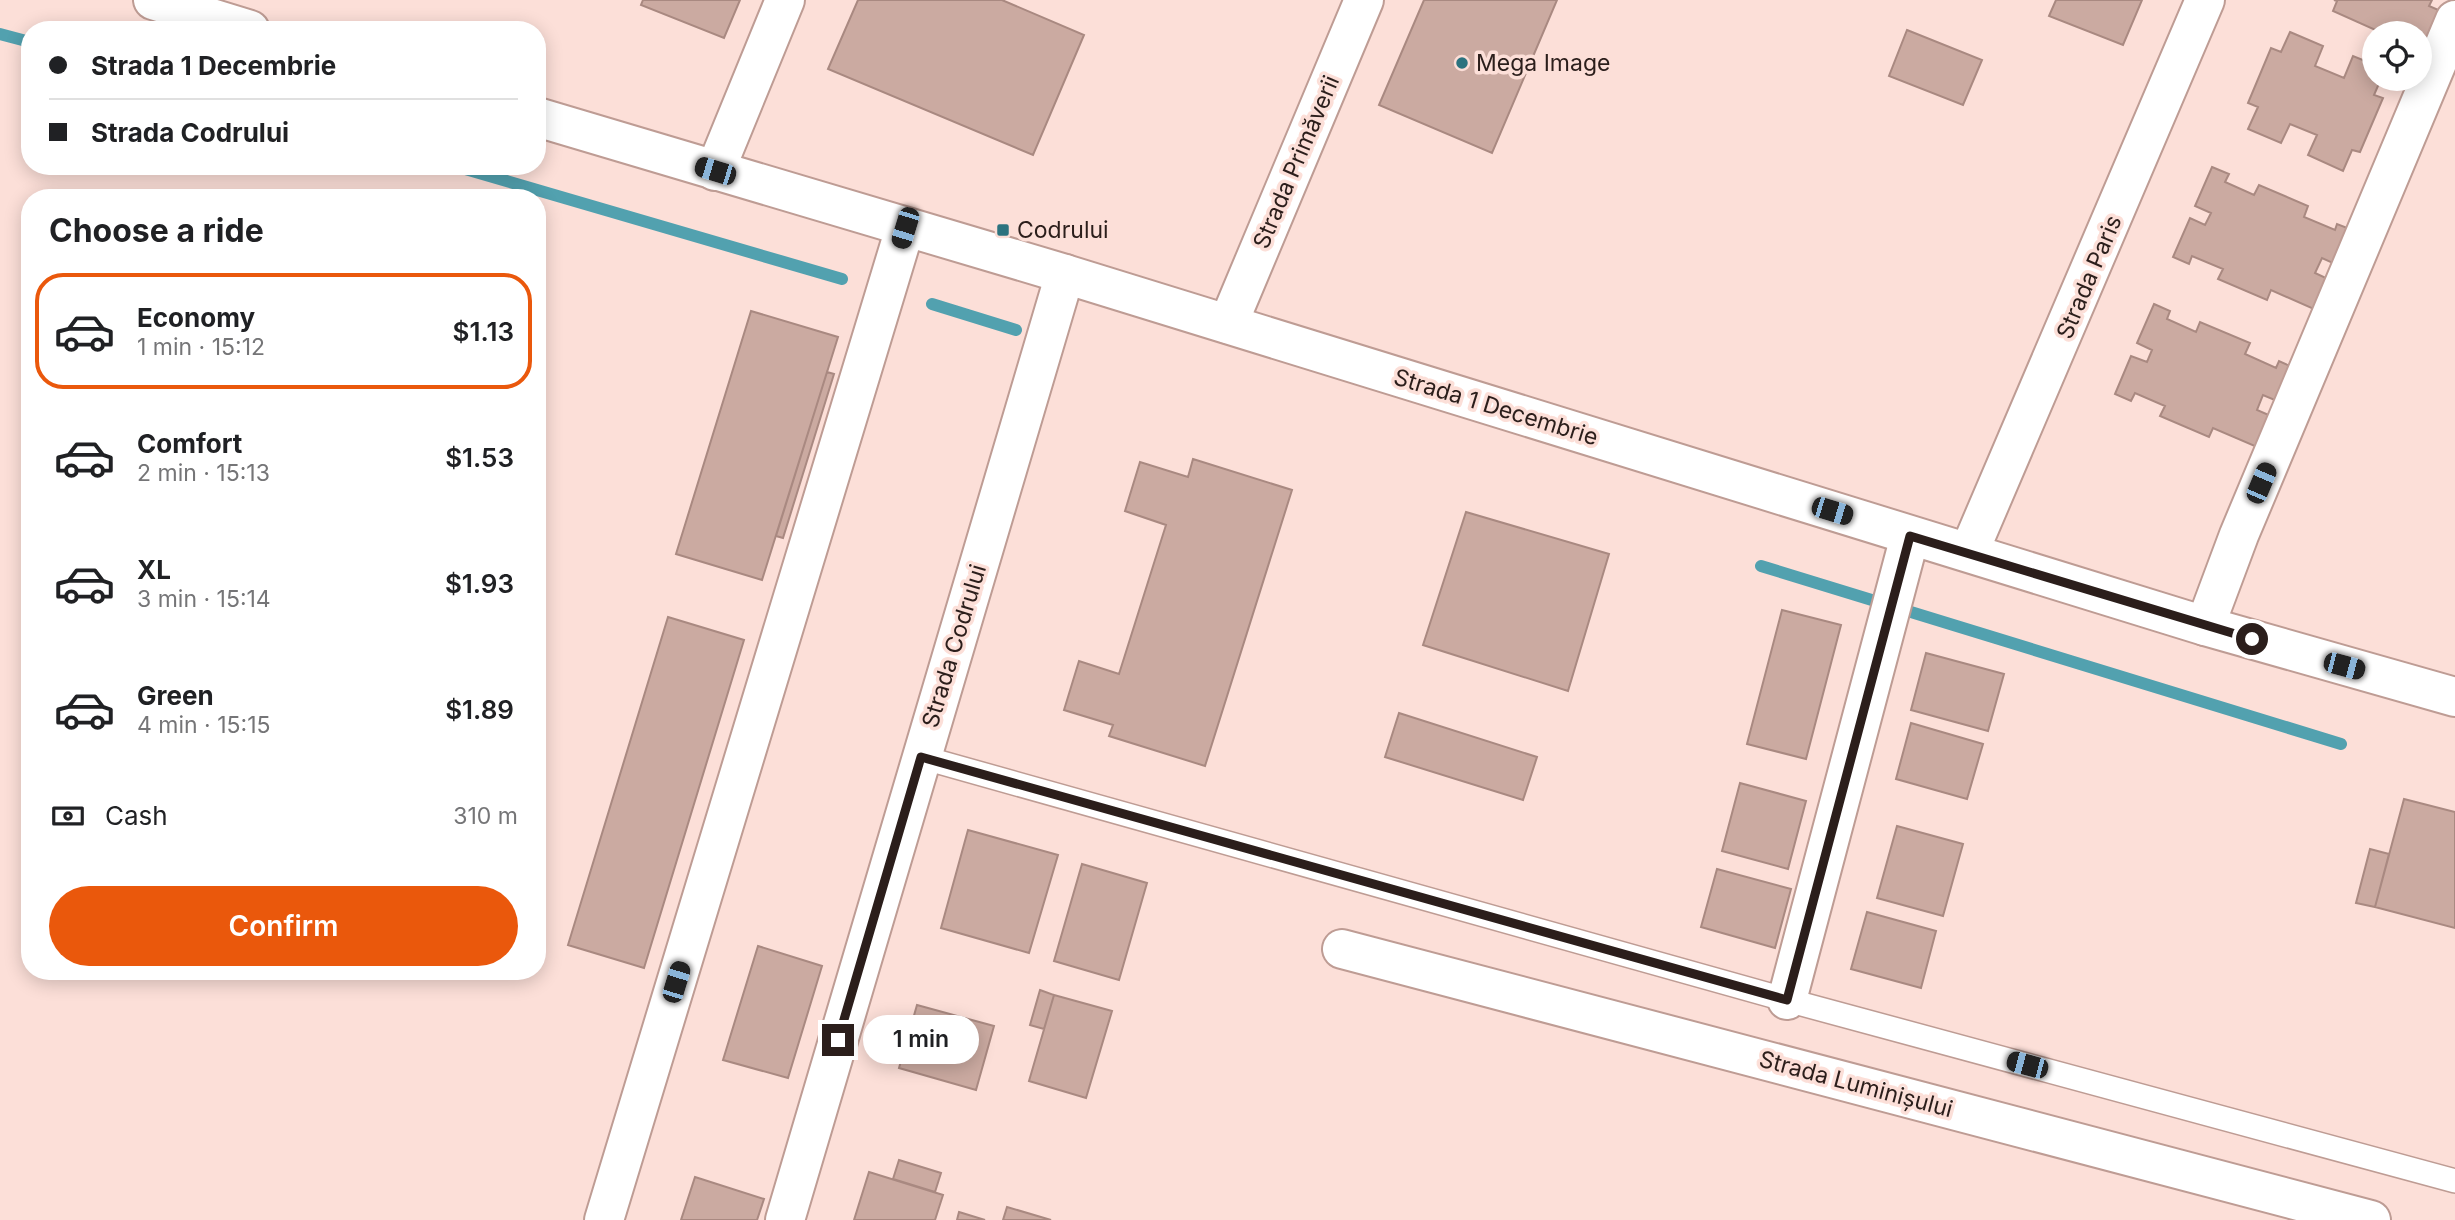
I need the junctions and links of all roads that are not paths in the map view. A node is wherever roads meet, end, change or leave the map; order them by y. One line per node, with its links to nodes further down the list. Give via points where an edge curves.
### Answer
1 (153, 0): 6 (street)
2 (785, 0): 8 (street)
3 (1364, 0): 11 (street, Strada Primăverii)
4 (2205, 0): 13 (street, Strada Paris)
5 (2455, 20): 14 (street)
6 (221, 21)
7 (546, 120): 8 (street, Strada 1 Decembrie)
8 (715, 171): 9 (street, Strada 1 Decembrie)
9 (905, 228): 10 (street, Strada 1 Decembrie); 20 (street)
10 (1065, 274): 11 (street, Strada 1 Decembrie); 16 (street, Strada Codrului)
11 (1228, 324): 12 (street, Strada 1 Decembrie)
12 (1910, 536): 13 (street, Strada 1 Decembrie); 18 (street)
13 (1969, 552): 14 (street, Strada 1 Decembrie)
14 (2205, 626): 15 (street, Strada 1 Decembrie)
15 (2452, 688)
16 (921, 757): 18 (lane); 21 (street, Strada Codrului)
17 (1342, 949): 22 (street, Strada Luminișului)
18 (1787, 1000): 19 (lane)
19 (2455, 1181)
20 (604, 1220)
21 (785, 1220)
22 (2371, 1220)

